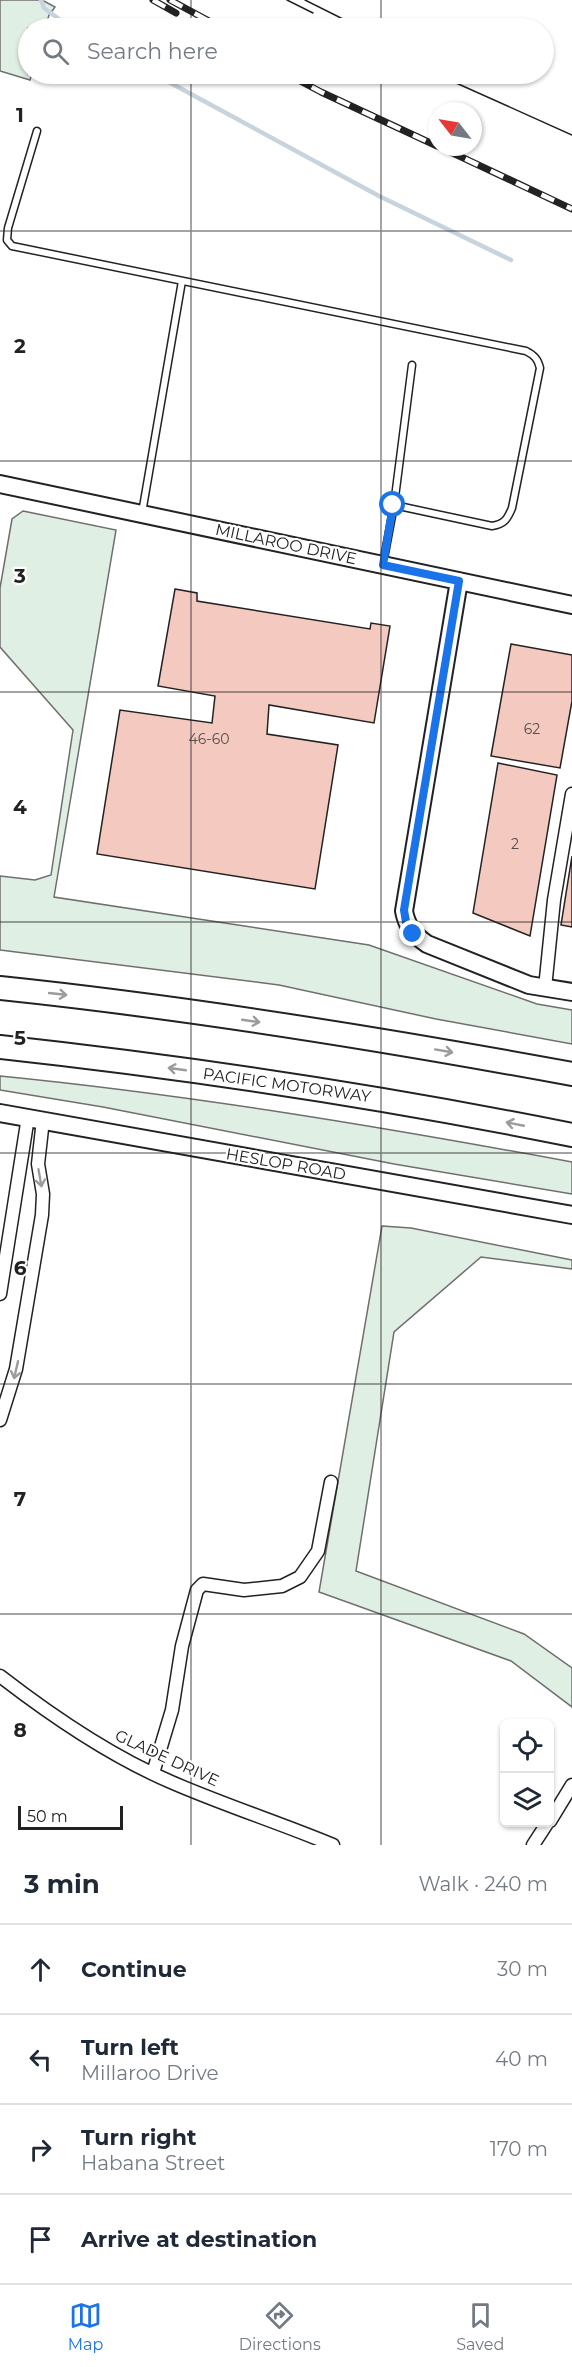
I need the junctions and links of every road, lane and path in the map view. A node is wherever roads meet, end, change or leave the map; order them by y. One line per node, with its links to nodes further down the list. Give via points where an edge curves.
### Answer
1 (37, 131): 2 (lane, via 8,228 7,240 12,246)
2 (182, 281): 5 (lane, via 526,351 539,361 507,520 492,526); 6 (lane)
3 (412, 365): 5 (lane)
4 (0, 484): 6 (street, MILLAROO DRIVE)
5 (393, 505): 7 (lane)
6 (142, 514): 7 (street, MILLAROO DRIVE)
7 (383, 565): 8 (street, MILLAROO DRIVE)
8 (459, 581): 9 (street, MILLAROO DRIVE); 12 (street, via 404,910 406,922 413,934 427,944)
9 (572, 605)
10 (572, 794): 12 (street, via 554,900)
11 (0, 988): 15 (highway, one-way to 15, via 325,1031)
12 (545, 988): 13 (street)
13 (572, 992)
14 (0, 1047): 18 (highway, PACIFIC MOTORWAY, one-way to 14, via 334,1091)
15 (572, 1074)
16 (0, 1113): 17 (street, HESLOP ROAD)
17 (36, 1119): 19 (street, HESLOP ROAD); 20 (street); 21 (street, one-way to 21, via 42,1215 21,1346)
18 (572, 1135)
19 (572, 1215)
20 (0, 1294)
21 (3, 1401): 22 (street)
22 (0, 1420)
23 (331, 1482): 25 (street, via 318,1551 300,1577 282,1586 244,1590 203,1584 197,1590 182,1646 172,1710)
24 (0, 1676): 25 (street, GLADE DRIVE, via 43,1710)
25 (153, 1773): 29 (street, GLADE DRIVE)
26 (572, 1785): 27 (street)
27 (554, 1814)
28 (546, 1827): 30 (street)
29 (333, 1845)
30 (533, 1845)

